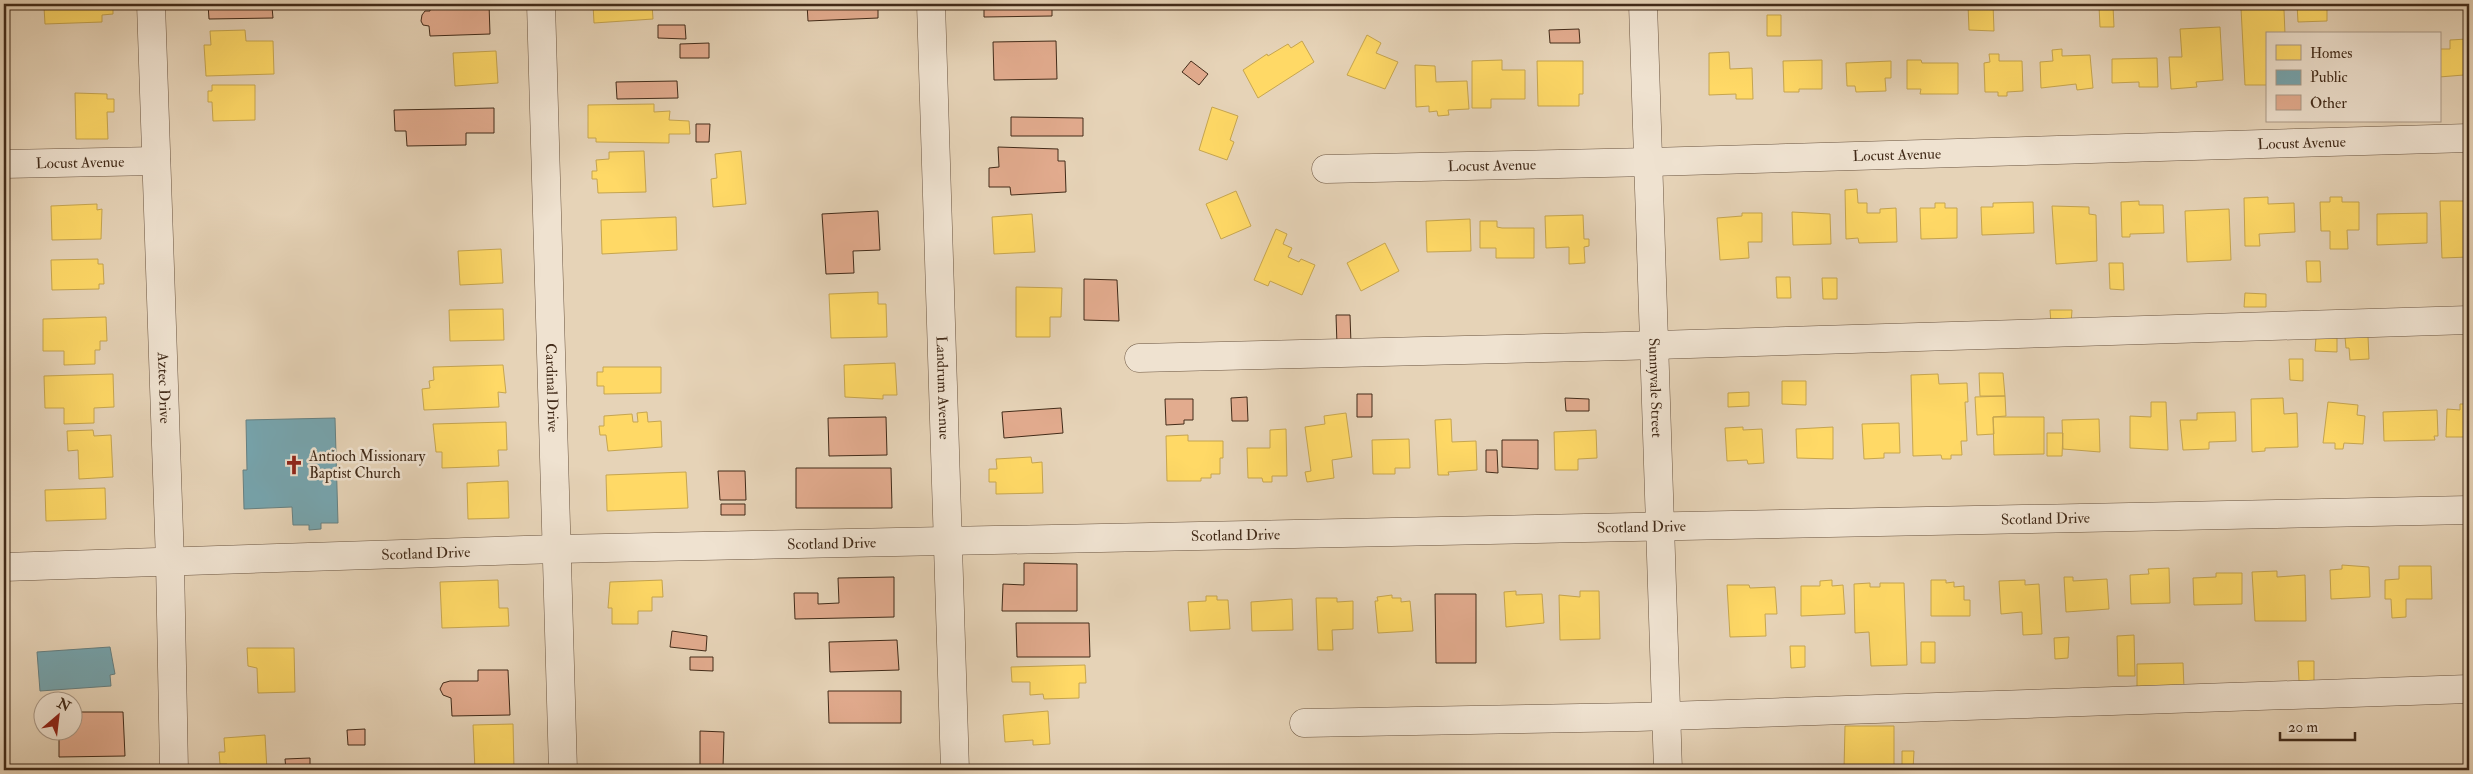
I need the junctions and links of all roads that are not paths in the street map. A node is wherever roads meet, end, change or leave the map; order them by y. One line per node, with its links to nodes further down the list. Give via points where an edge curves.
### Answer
1 (151, 4): 6 (street, Aztec Drive)
2 (541, 4): 16 (street, Cardinal Drive)
3 (931, 4): 15 (street, Landrum Avenue)
4 (1643, 4): 7 (street, Sunnyvale Street)
5 (2469, 138): 7 (street, Locust Avenue)
6 (156, 161): 8 (street, Locust Avenue); 17 (street, Aztec Drive)
7 (1650, 162): 9 (street, Locust Avenue); 11 (street, Sunnyvale Street)
8 (4, 164)
9 (1326, 169)
10 (2469, 320): 11 (street)
11 (1655, 344): 12 (street); 14 (street, Sunnyvale Street)
12 (1139, 358)
13 (2469, 510): 14 (street, Scotland Drive)
14 (1661, 528): 15 (street, Scotland Drive); 20 (street, Sunnyvale Street)
15 (948, 541): 16 (street, Scotland Drive); 24 (street, Landrum Avenue)
16 (557, 549): 17 (street, Scotland Drive); 23 (street, Cardinal Drive)
17 (170, 562): 18 (street, Scotland Drive); 22 (street, Aztec Drive)
18 (4, 567)
19 (2469, 689): 20 (street)
20 (1666, 715): 21 (street); 25 (street, Sunnyvale Street)
21 (1304, 723)
22 (174, 770)
23 (564, 770)
24 (955, 770)
25 (1668, 770)

